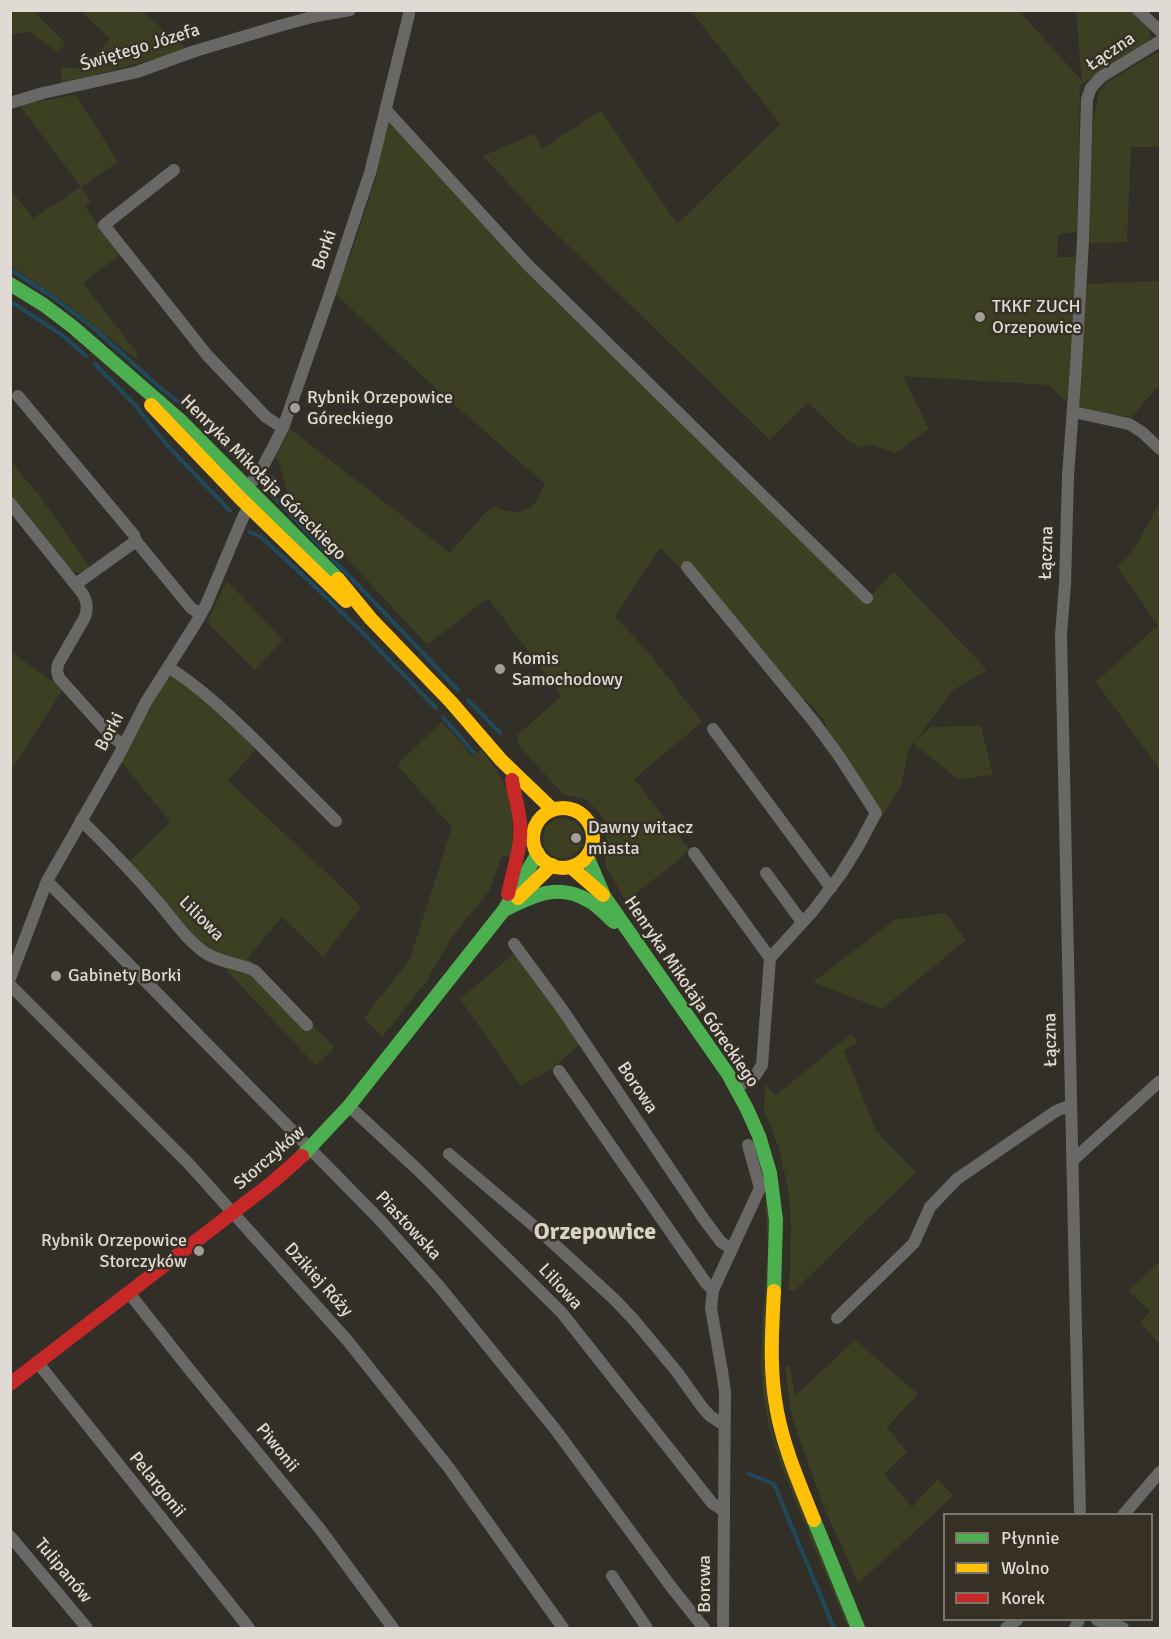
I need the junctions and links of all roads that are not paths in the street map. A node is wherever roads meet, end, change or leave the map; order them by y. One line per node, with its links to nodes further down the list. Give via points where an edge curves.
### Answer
1 (350, 10): 6 (street, Świętego Józefa, via 279,26 137,72)
2 (1138, 10): 4 (street, Łączna)
3 (410, 12): 7 (street, Borki)
4 (1161, 31)
5 (1161, 41): 11 (street, Łączna, via 1101,77 1089,93)
6 (10, 103)
7 (386, 110): 12 (street, Borki, via 370,173); 20 (street, via 526,263)
8 (174, 170): 12 (street, via 104,225 207,355 266,417)
9 (10, 284): 14 (main road, Henryka Mikołaja Góreckiego, via 65,321 121,370 172,429)
10 (18, 396): 17 (street)
11 (1073, 412): 13 (street, via 1129,424); 51 (street, Łączna, via 1061,635)
12 (282, 428): 14 (street, Borki, via 260,472)
13 (1161, 449)
14 (244, 492): 16 (main road, Henryka Mikołaja Góreckiego)
15 (10, 503): 19 (street)
16 (254, 503): 21 (street, Borki, via 244,515); 25 (main road, Henryka Mikołaja Góreckiego, via 327,583 371,619 451,702)
17 (136, 541): 19 (street); 21 (street, via 191,608)
18 (687, 567): 38 (street, via 814,722 876,813)
19 (76, 584): 24 (street, via 87,610 59,660 58,674 112,737)
20 (867, 598)
21 (201, 614): 22 (street, Borki)
22 (168, 667): 24 (street, Borki); 29 (street, via 208,696)
23 (713, 729): 38 (street)
24 (123, 744): 28 (street, Borki)
25 (501, 760): 26 (main road, Henryka Mikołaja Góreckiego); 27 (main road, Henryka Mikołaja Góreckiego)
26 (512, 780): 30 (main road, Henryka Mikołaja Góreckiego); 40 (main road, via 520,834)
27 (553, 810): 30 (main road); 33 (main road, via 572,809 586,818 593,834)
28 (81, 820): 37 (street, Borki); 47 (street, Liliowa, via 205,953 255,971)
29 (336, 821)
30 (538, 822): 31 (main road, via 534,837)
31 (538, 853): 34 (main road); 40 (main road, Storczyków)
32 (694, 853): 44 (street)
33 (587, 856): 35 (main road); 39 (main road, Henryka Mikołaja Góreckiego)
34 (552, 865): 35 (main road); 40 (main road, Storczyków)
35 (571, 867): 39 (main road, Henryka Mikołaja Góreckiego)
36 (766, 873): 41 (street)
37 (47, 881): 45 (street, Borki); 54 (street, Piastowska)
38 (831, 888): 41 (street)
39 (604, 896): 42 (main road, Henryka Mikołaja Góreckiego)
40 (504, 910): 42 (main road, via 536,894 570,893 590,902); 52 (main road, Storczyków)
41 (802, 922): 44 (street)
42 (635, 940): 50 (main road, Henryka Mikołaja Góreckiego)
43 (514, 944): 58 (street, Borowa, via 703,1218 721,1242)
44 (770, 958): 50 (street, via 761,1066 755,1076)
45 (10, 978)
46 (10, 985): 57 (street, Dzikiej Róży)
47 (307, 1025)
48 (559, 1071): 59 (street)
49 (1161, 1081): 56 (street)
50 (736, 1088): 79 (main road, Henryka Mikołaja Góreckiego, via 759,1136 774,1196 776,1252 771,1352 779,1422 797,1479)
51 (1071, 1105): 56 (street, Łączna); 61 (street, via 1056,1111 957,1179 930,1207 914,1243)
52 (349, 1106): 54 (main road, Storczyków); 66 (street, Liliowa, via 562,1313 712,1503)
53 (748, 1145): 58 (street, Borowa, via 760,1188)
54 (309, 1149): 57 (main road, Storczyków); 77 (street, Piastowska, via 439,1286 555,1429)
55 (449, 1154): 64 (street, via 614,1299 702,1407)
56 (1072, 1161): 67 (street, Łączna)
57 (233, 1213): 60 (main road, Storczyków); 75 (street, Dzikiej Róży, via 347,1340 449,1468)
58 (732, 1249): 59 (street, Borowa)
59 (713, 1290): 64 (street, Borowa, via 711,1308 725,1392)
60 (129, 1293): 62 (main road, Storczyków); 74 (street, Piwonii, via 320,1529)
61 (837, 1317)
62 (38, 1363): 63 (main road, Storczyków); 73 (street, Pelargonii)
63 (10, 1384)
64 (724, 1425): 66 (street, Borowa)
65 (1161, 1472): 68 (street)
66 (724, 1512): 78 (street, Borowa)
67 (1080, 1513)
68 (1126, 1513)
69 (10, 1536): 72 (street, Tulipanów)
70 (612, 1576): 76 (street)
71 (1099, 1621): 80 (street)
72 (87, 1629)
73 (249, 1629)
74 (393, 1629)
75 (563, 1629)
76 (647, 1629)
77 (704, 1629)
78 (723, 1629)
79 (858, 1629)
80 (1123, 1629)

